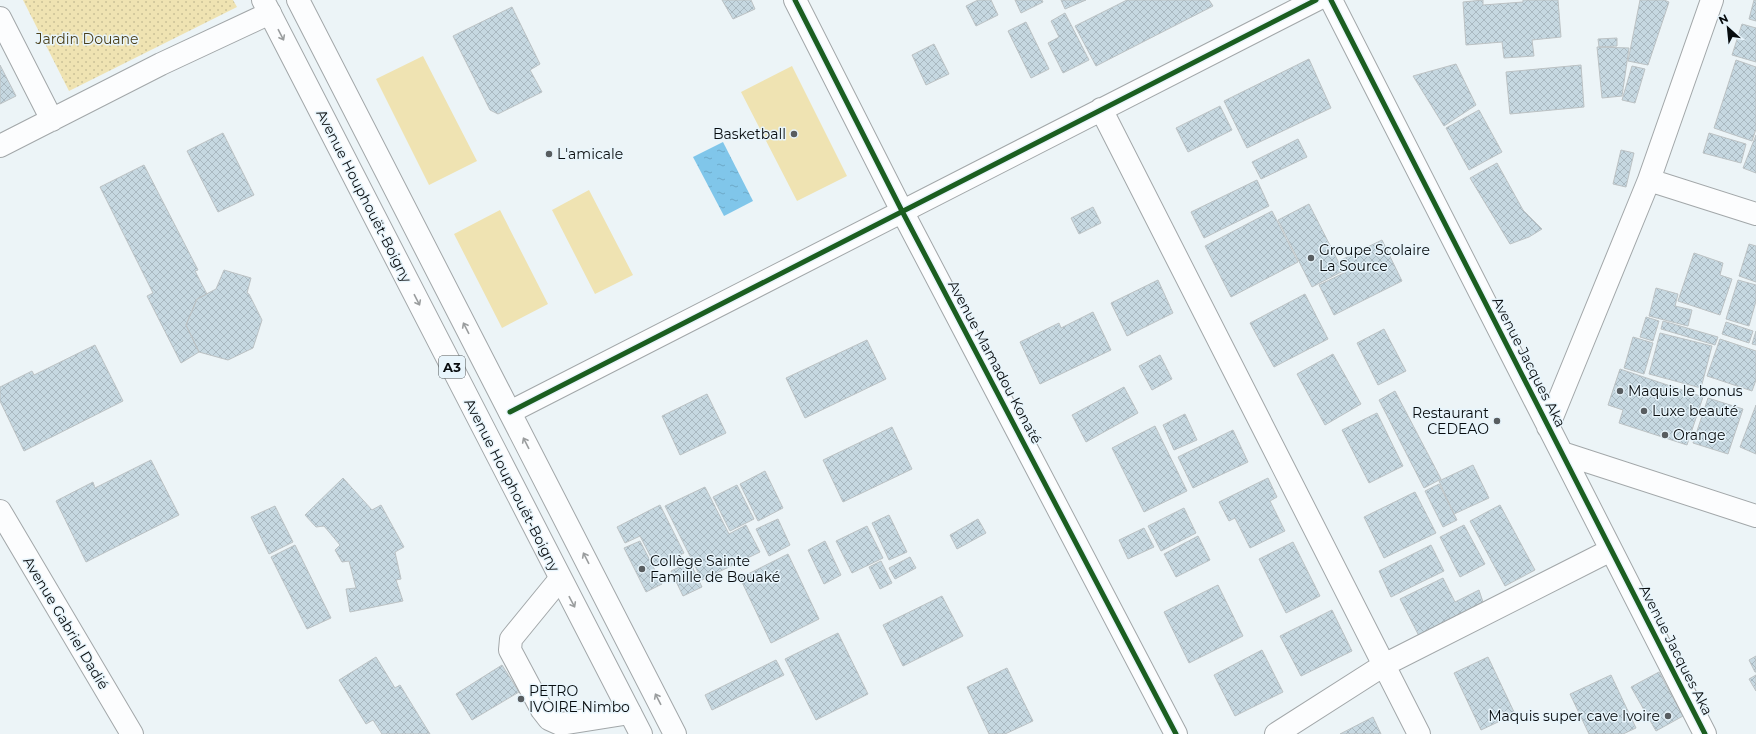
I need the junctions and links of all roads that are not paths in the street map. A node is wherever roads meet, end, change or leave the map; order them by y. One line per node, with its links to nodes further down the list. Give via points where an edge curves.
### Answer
1 (298, 0): 14 (main road, A3, one-way to 1)
2 (795, 0): 12 (main road, Avenue Mamadou Konaté)
3 (1316, 0): 8 (main road)
4 (1331, 0): 15 (main road, Avenue Jacques Aka)
5 (1712, 0): 11 (main road)
6 (267, 7): 9 (main road); 20 (main road, Avenue Houphouët-Boigny / A3, one-way to 20)
7 (0, 18): 9 (main road)
8 (1101, 109): 12 (main road); 21 (main road)
9 (52, 120): 10 (main road)
10 (0, 146)
11 (1650, 180): 13 (main road); 15 (main road)
12 (902, 211): 14 (main road); 26 (main road, Avenue Mamadou Konaté)
13 (1756, 214)
14 (510, 412): 25 (main road, A3, one-way to 14)
15 (1548, 427): 16 (main road, Avenue Jacques Aka)
16 (1562, 453): 18 (main road); 19 (main road, Avenue Jacques Aka)
17 (0, 511): 23 (main road, Avenue Gabriel Dadié)
18 (1756, 516)
19 (1611, 550): 21 (main road); 29 (main road, Avenue Jacques Aka)
20 (560, 579): 22 (main road, Avenue Houphouët-Boigny / A3, one-way to 22); 22 (main road, via 511,639 510,650 549,719 560,724)
21 (1384, 665): 27 (main road); 28 (main road)
22 (630, 713): 24 (main road, Avenue Houphouët-Boigny / A3)
23 (132, 734)
24 (641, 734)
25 (675, 734)
26 (1176, 734)
27 (1276, 734)
28 (1419, 734)
29 (1705, 734)

